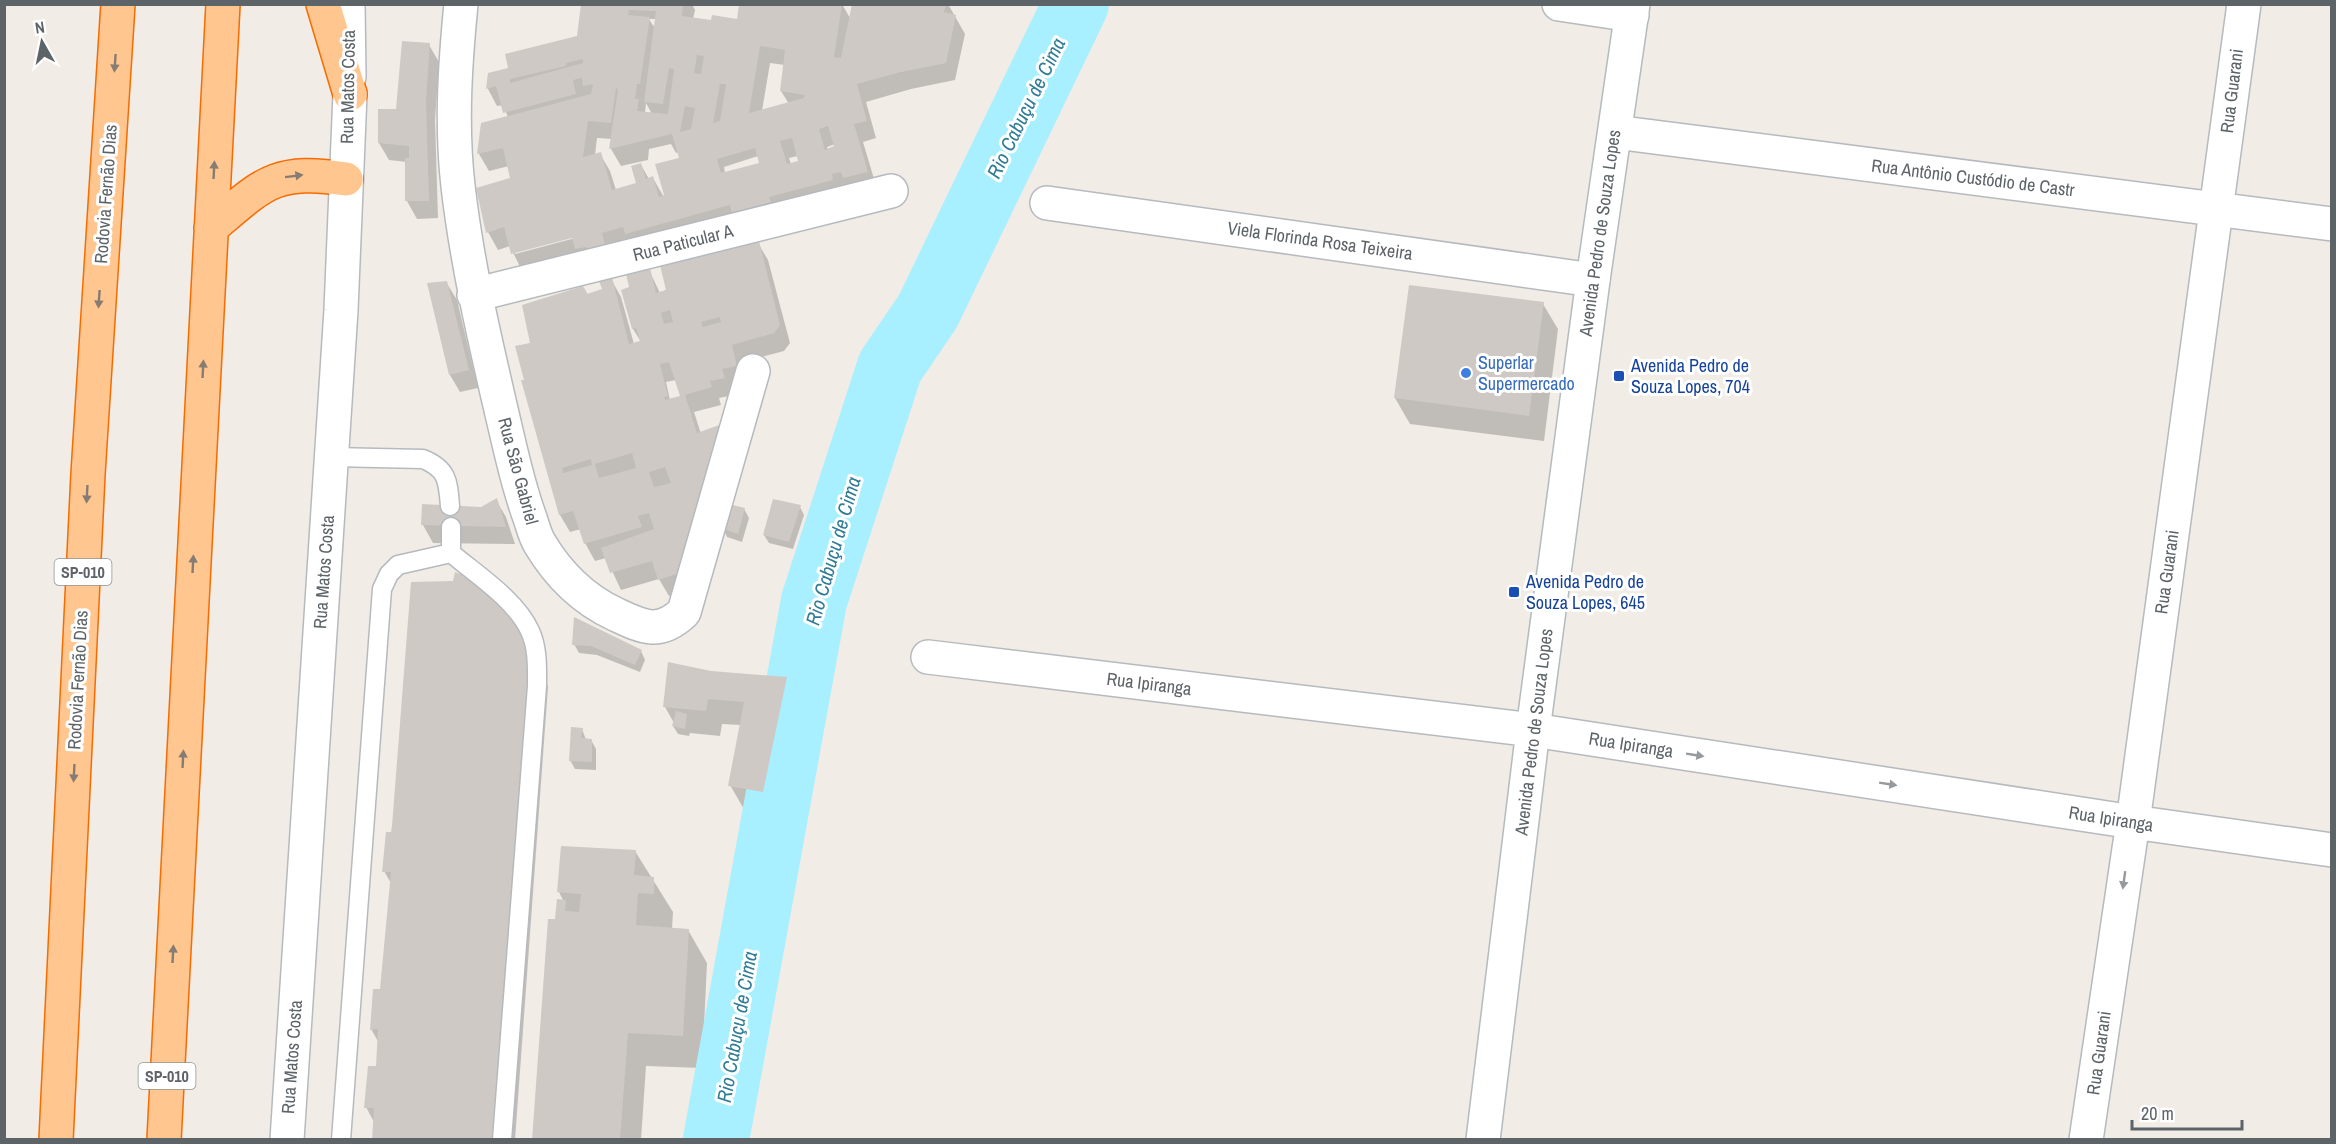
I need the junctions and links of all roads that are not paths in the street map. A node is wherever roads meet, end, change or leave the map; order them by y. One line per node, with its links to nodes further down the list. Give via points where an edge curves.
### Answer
1 (118, 4): 28 (highway, Rodovia Fernão Dias / SP-010, one-way to 28, via 88,474)
2 (223, 4): 16 (highway, SP-010, one-way to 2)
3 (323, 4): 9 (highway)
4 (348, 4): 9 (street, Rua Matos Costa)
5 (461, 4): 18 (street, Rua São Gabriel, via 454,127)
6 (1559, 4): 8 (street)
7 (2244, 4): 14 (street, Rua Guarani)
8 (1633, 10): 10 (street, Avenida Pedro de Souza Lopes)
9 (350, 94): 11 (street, Rua Matos Costa)
10 (1615, 132): 14 (street, Rua Antônio Custódio de Castr); 17 (street, Avenida Pedro de Souza Lopes)
11 (346, 179): 16 (highway, one-way to 11, via 259,187 280,178 298,175); 20 (street, Rua Matos Costa)
12 (891, 191): 18 (street, Rua Paticular A)
13 (1047, 203): 17 (street, Viela Florinda Rosa Teixeira)
14 (2217, 208): 15 (street, Rua Antônio Custódio de Castr); 26 (street, Rua Guarani)
15 (2331, 224)
16 (211, 228): 29 (highway, SP-010, one-way to 16)
17 (1593, 280): 25 (street, Avenida Pedro de Souza Lopes)
18 (474, 296): 19 (street, Rua São Gabriel, via 520,492 538,542 562,576 599,607 641,626 672,623 684,612)
19 (753, 371)
20 (331, 458): 21 (lane, via 423,459 444,473); 30 (street, Rua Matos Costa)
21 (450, 506)
22 (451, 527): 23 (lane)
23 (451, 553): 31 (lane, via 398,565 382,589); 32 (lane, via 515,607 531,632 537,657)
24 (928, 657): 25 (street, Rua Ipiranga)
25 (1533, 730): 26 (street, Rua Ipiranga, one-way to 26); 33 (street, Avenida Pedro de Souza Lopes)
26 (2133, 822): 27 (street, Rua Ipiranga); 34 (street, Rua Guarani, one-way to 34)
27 (2331, 850)
28 (56, 1140)
29 (164, 1140)
30 (287, 1140)
31 (341, 1140)
32 (502, 1140)
33 (1483, 1140)
34 (2086, 1140)

